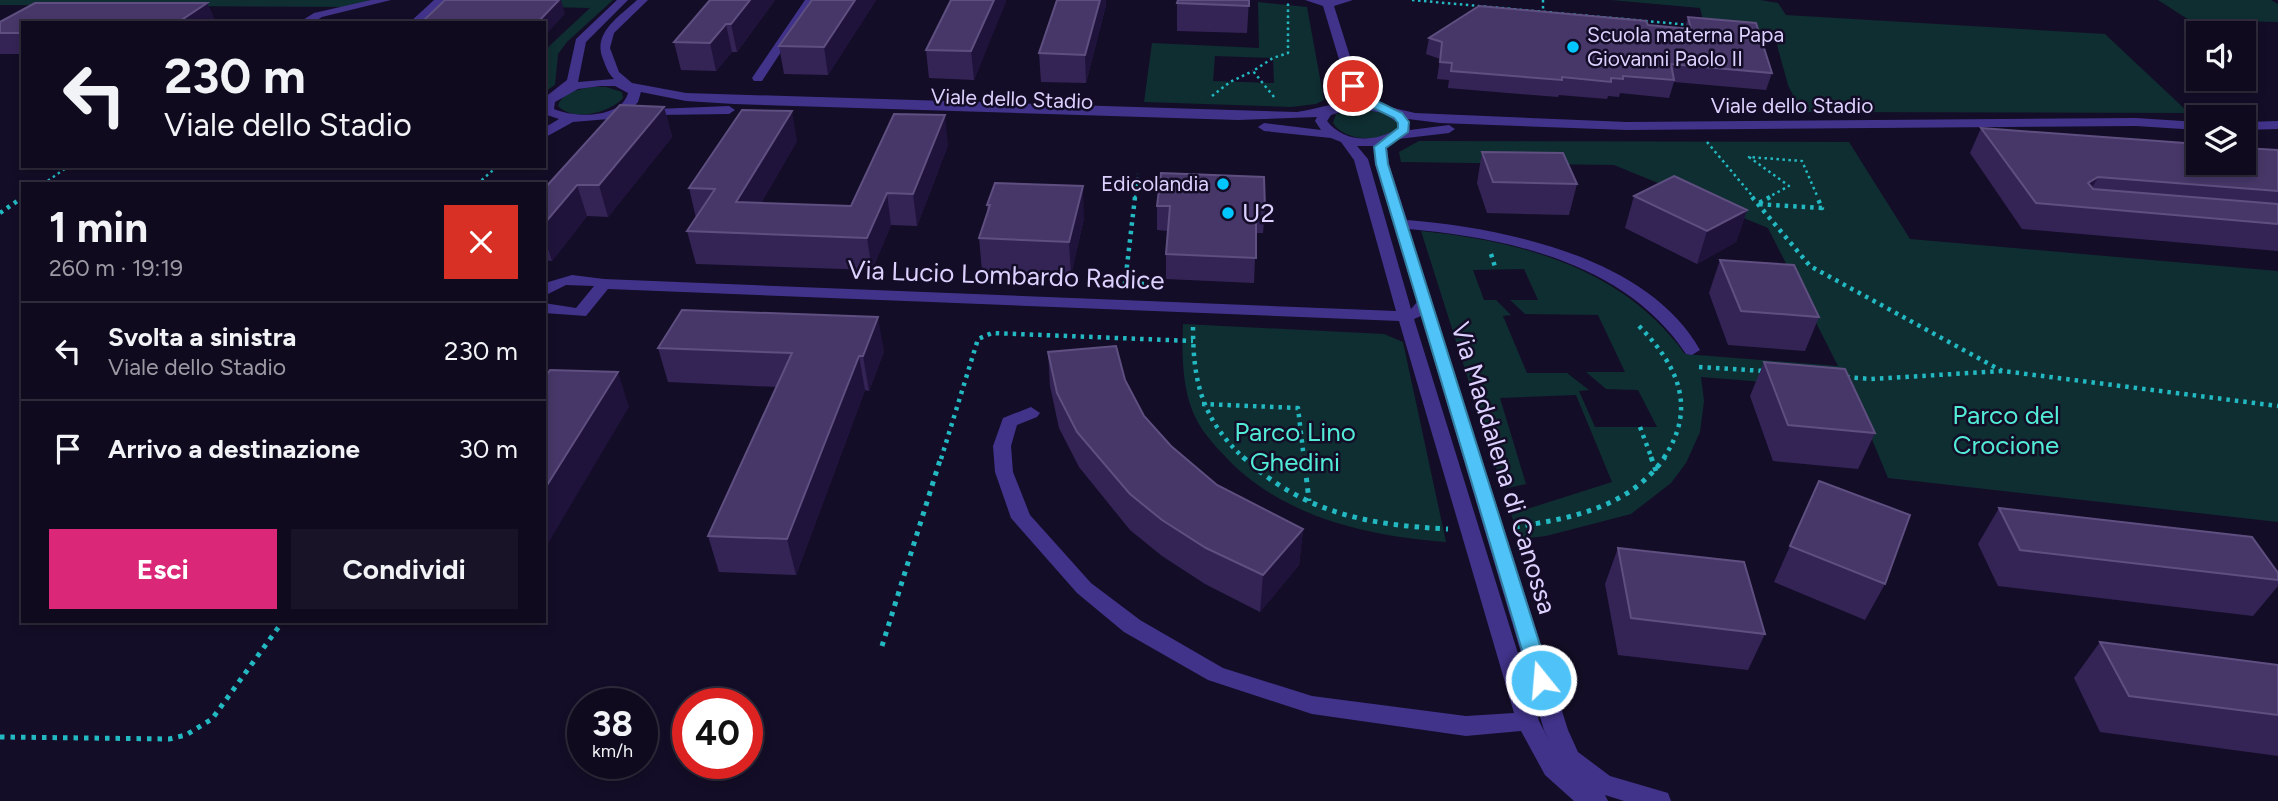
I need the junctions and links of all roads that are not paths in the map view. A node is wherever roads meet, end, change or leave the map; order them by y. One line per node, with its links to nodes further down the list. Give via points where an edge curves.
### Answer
1 (386, 0): 9 (street)
2 (623, 0): 14 (street, via 580,41 573,81)
3 (643, 0): 12 (street, via 609,32 604,48 614,73)
4 (810, 0): 11 (street)
5 (1310, 0): 8 (street)
6 (1348, 0): 8 (street)
7 (443, 1): 10 (street)
8 (1328, 4): 13 (street)
9 (307, 21)
10 (417, 21)
11 (758, 78)
12 (628, 86): 14 (street, Viale dello Stadio, via 588,83); 17 (street, Viale dello Stadio, via 734,100 1280,116); 18 (street, via 635,92 631,103)
13 (1353, 86): 15 (street); 16 (street)
14 (548, 102): 19 (street, via 547,111)
15 (1340, 106): 16 (street, Viale dello Stadio); 17 (street, Viale dello Stadio)
16 (1382, 108): 24 (street, via 1404,122 1404,129); 24 (street, Viale dello Stadio, via 1415,117 1553,124 2136,122 2198,126 2152,132 1702,136 1457,129)
17 (1326, 113): 23 (street, via 1321,121)
18 (603, 116): 19 (street, Viale dello Stadio); 23 (street, Viale dello Stadio, via 752,110 1281,128)
19 (568, 119): 22 (street)
20 (2278, 125): 21 (street)
21 (2256, 126)
22 (546, 133)
23 (1340, 137): 24 (street, Viale dello Stadio, via 1360,141); 26 (street, Via Maddalena di Canossa, via 1361,159)
24 (1393, 137): 25 (street, Via Maddalena di Canossa, via 1380,147 1380,158)
25 (1399, 224): 26 (street, via 1394,238); 27 (street, Via Maddalena di Canossa); 33 (street, via 1520,240 1584,263 1653,306)
26 (1384, 240): 27 (street, via 1398,251); 32 (street, Via Maddalena di Canossa)
27 (1416, 278): 30 (street, Via Maddalena di Canossa)
28 (604, 284): 29 (street, Via Lucio Lombardo Radice, via 568,279); 31 (street, via 580,313); 32 (street, Via Lucio Lombardo Radice)
29 (546, 290)
30 (1424, 303): 32 (street); 34 (street, Via Maddalena di Canossa)
31 (546, 308)
32 (1406, 316): 34 (street, via 1423,332); 36 (street, Via Maddalena di Canossa)
33 (1692, 350)
34 (1445, 373): 37 (street, Via Maddalena di Canossa)
35 (1031, 413): 39 (street, via 1009,422 1002,446 1004,471 1021,518 1084,588 1132,626 1216,674 1312,705 1466,726)
36 (1433, 414): 37 (street, via 1454,430 1472,489); 38 (street, Via Maddalena di Canossa)
37 (1486, 502): 38 (street, via 1481,523 1501,591); 41 (street, Via Maddalena di Canossa, via 1569,759 1603,784)
38 (1499, 629): 39 (street, Via Maddalena di Canossa)
39 (1528, 720): 40 (street, Via Maddalena di Canossa, via 1555,771)
40 (1596, 801)
41 (1659, 801)

